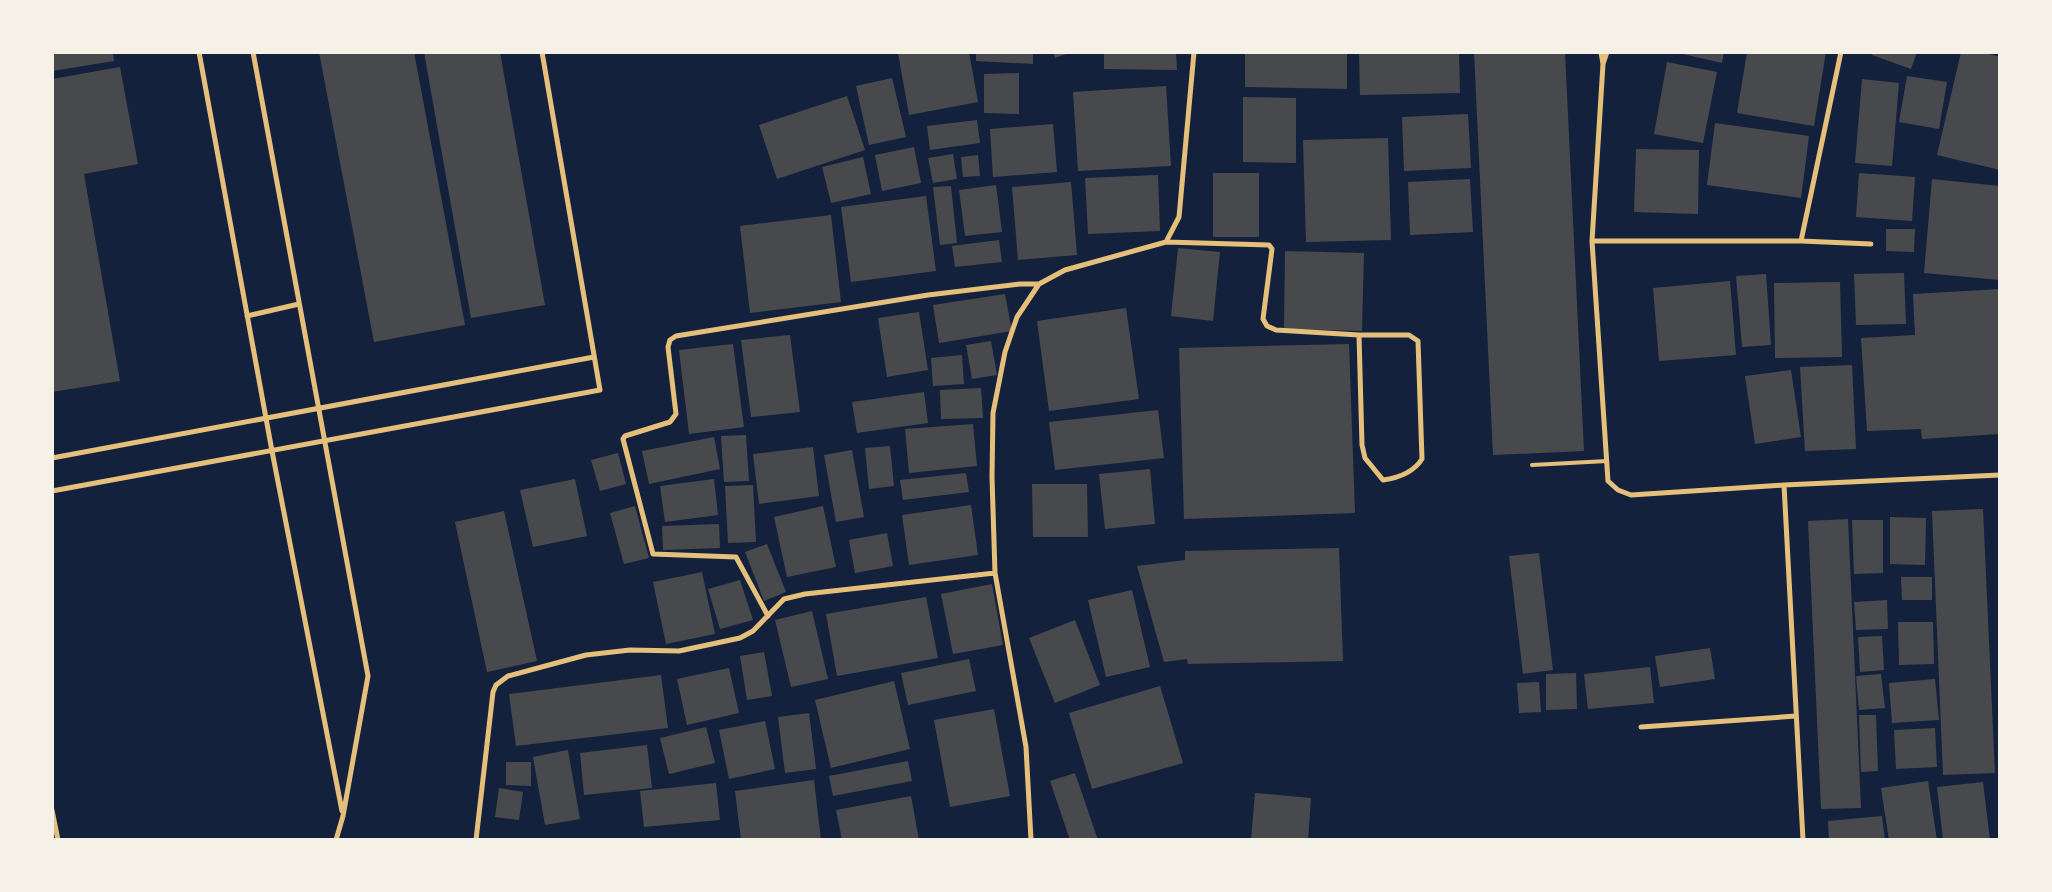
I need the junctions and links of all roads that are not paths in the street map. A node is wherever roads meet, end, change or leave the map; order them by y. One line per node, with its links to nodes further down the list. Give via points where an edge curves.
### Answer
1 (199, 52): 15 (street)
2 (254, 52): 14 (street)
3 (542, 52): 17 (street)
4 (1194, 52): 11 (street, via 1179,217)
5 (1601, 52): 8 (street)
6 (1607, 52): 8 (street)
7 (1841, 52): 10 (street)
8 (1603, 64): 9 (street)
9 (1592, 240): 10 (street); 23 (street)
10 (1801, 241): 12 (street)
11 (1166, 242): 13 (street, via 1065,270); 16 (street, via 1269,245 1272,249 1263,319 1267,326 1276,330)
12 (1872, 244)
13 (1039, 284): 28 (street, via 1017,317 1005,352 993,413); 29 (street, via 928,295 676,336 670,340 668,347 676,414 670,422 623,439 653,554 736,557)
14 (299, 304): 15 (street); 18 (street)
15 (247, 316): 19 (street)
16 (1359, 335): 16 (street, via 1409,335 1418,341 1422,459 1418,466 1396,479 1383,480 1365,458)
17 (594, 357): 18 (street); 20 (street, via 600,390)
18 (318, 408): 19 (street); 20 (street)
19 (266, 417): 21 (street); 22 (street)
20 (324, 441): 21 (street); 33 (street, via 368,676)
21 (272, 452): 27 (street); 33 (street)
22 (52, 458)
23 (1607, 461): 24 (lane); 26 (street, via 1608,481 1630,495)
24 (1532, 465)
25 (2000, 475): 26 (street)
26 (1784, 484): 30 (street)
27 (52, 491)
28 (995, 573): 29 (street, via 805,594 784,600); 37 (street, via 1026,747)
29 (768, 616): 36 (street, via 753,631 740,638 679,651 630,650 586,655 500,681 493,692)
30 (1796, 716): 31 (street); 38 (street)
31 (1641, 727)
32 (52, 810): 34 (street)
33 (343, 816): 35 (street)
34 (58, 840)
35 (336, 840)
36 (476, 840)
37 (1032, 840)
38 (1803, 840)

